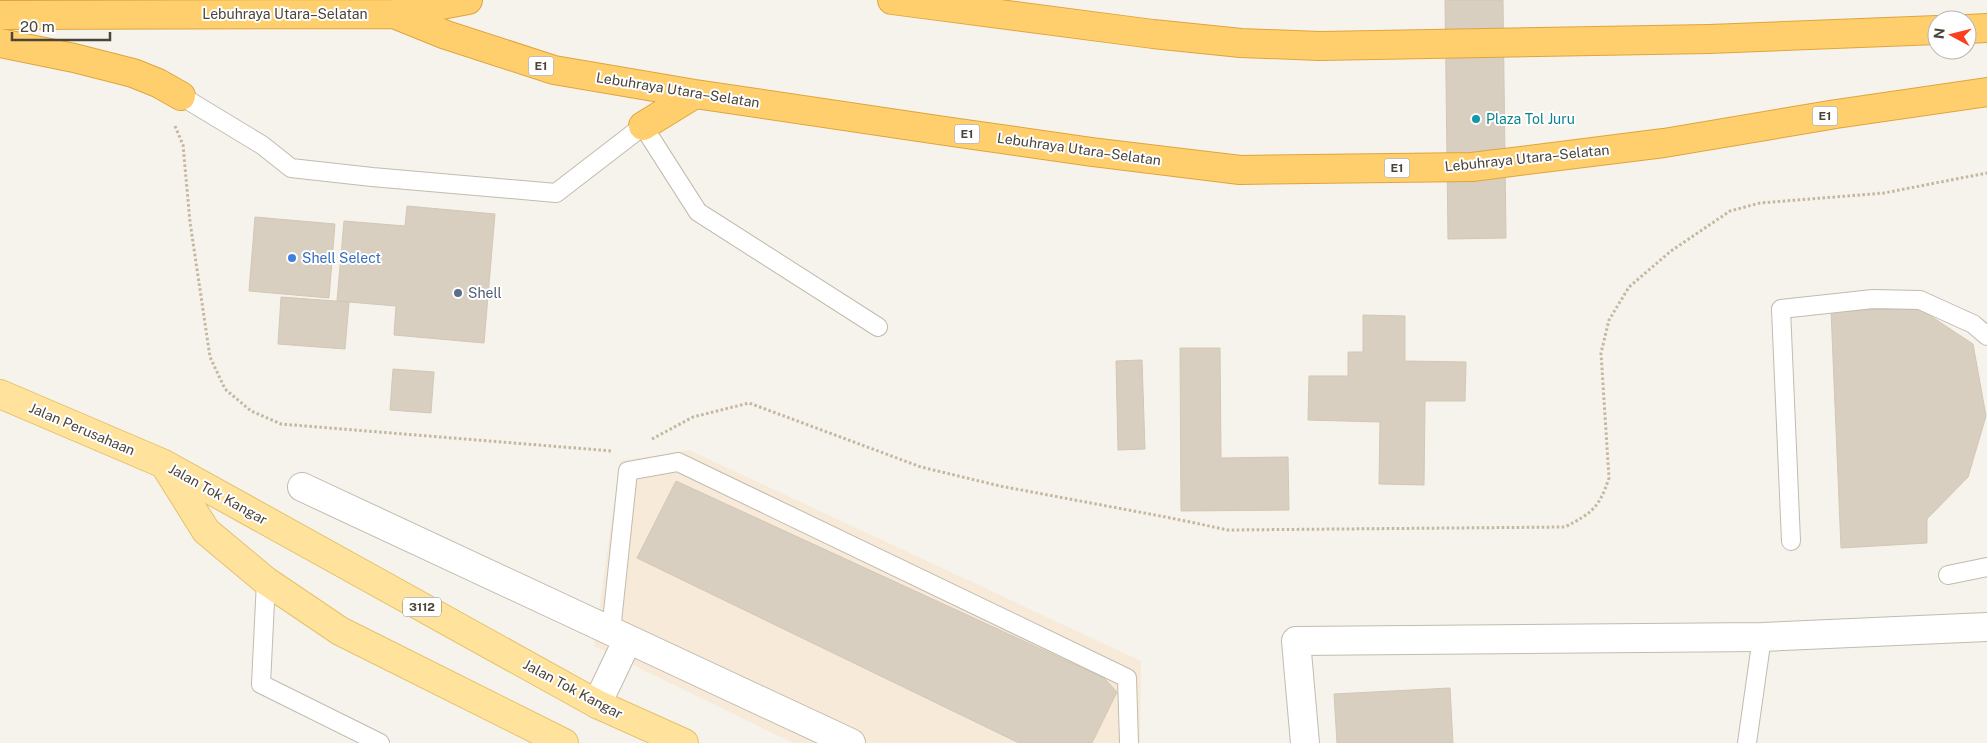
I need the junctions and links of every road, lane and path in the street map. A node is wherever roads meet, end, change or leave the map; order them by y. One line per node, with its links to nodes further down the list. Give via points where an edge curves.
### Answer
1 (468, 0): 3 (highway)
2 (892, 0): 5 (highway, via 1162,35 1320,46 1709,39)
3 (394, 14): 4 (highway, Lebuhraya Utara–Selatan / E1); 8 (highway, Lebuhraya Utara–Selatan / E1, via 446,35 554,70)
4 (0, 15)
5 (1927, 30)
6 (0, 43): 9 (highway, via 133,73 158,83)
7 (1987, 92): 8 (highway, Lebuhraya Utara–Selatan / E1, via 1664,144 1472,167 1250,170 1092,152)
8 (695, 94): 10 (highway)
9 (177, 109): 10 (lane, via 262,145 291,168 556,193); 16 (path, via 210,357 225,390 251,410 282,424)
10 (643, 126): 12 (lane, via 698,212)
11 (1987, 174): 15 (path, via 1884,193 1752,205 1730,211 1671,251 1629,287 1609,320 1601,353 1608,478 1602,498 1586,516 1565,527 1228,530 1000,486 921,467 749,403 693,417)
12 (878, 327)
13 (1987, 336): 19 (lane, via 1973,324 1920,300 1872,299 1781,309)
14 (0, 394): 17 (main road, Jalan Perusahaan / 3112)
15 (644, 443)
16 (618, 451)
17 (164, 464): 22 (main road, Jalan Tok Kangar, via 206,531); 26 (main road, Jalan Tok Kangar / 3112)
18 (302, 487): 24 (street)
19 (1791, 540)
20 (1987, 567): 21 (lane)
21 (1948, 575)
22 (266, 581): 27 (lane, via 261,684); 28 (main road, Jalan Tok Kangar, via 340,631)
23 (1987, 627): 25 (street)
24 (620, 635): 26 (street); 30 (street); 31 (lane, via 628,471 678,462 1127,678)
25 (1762, 637): 32 (street, via 1296,641); 33 (lane)
26 (597, 704): 29 (main road, Jalan Tok Kangar / 3112)
27 (380, 743)
28 (564, 743)
29 (684, 743)
30 (851, 743)
31 (1128, 743)
32 (1305, 743)
33 (1747, 743)

